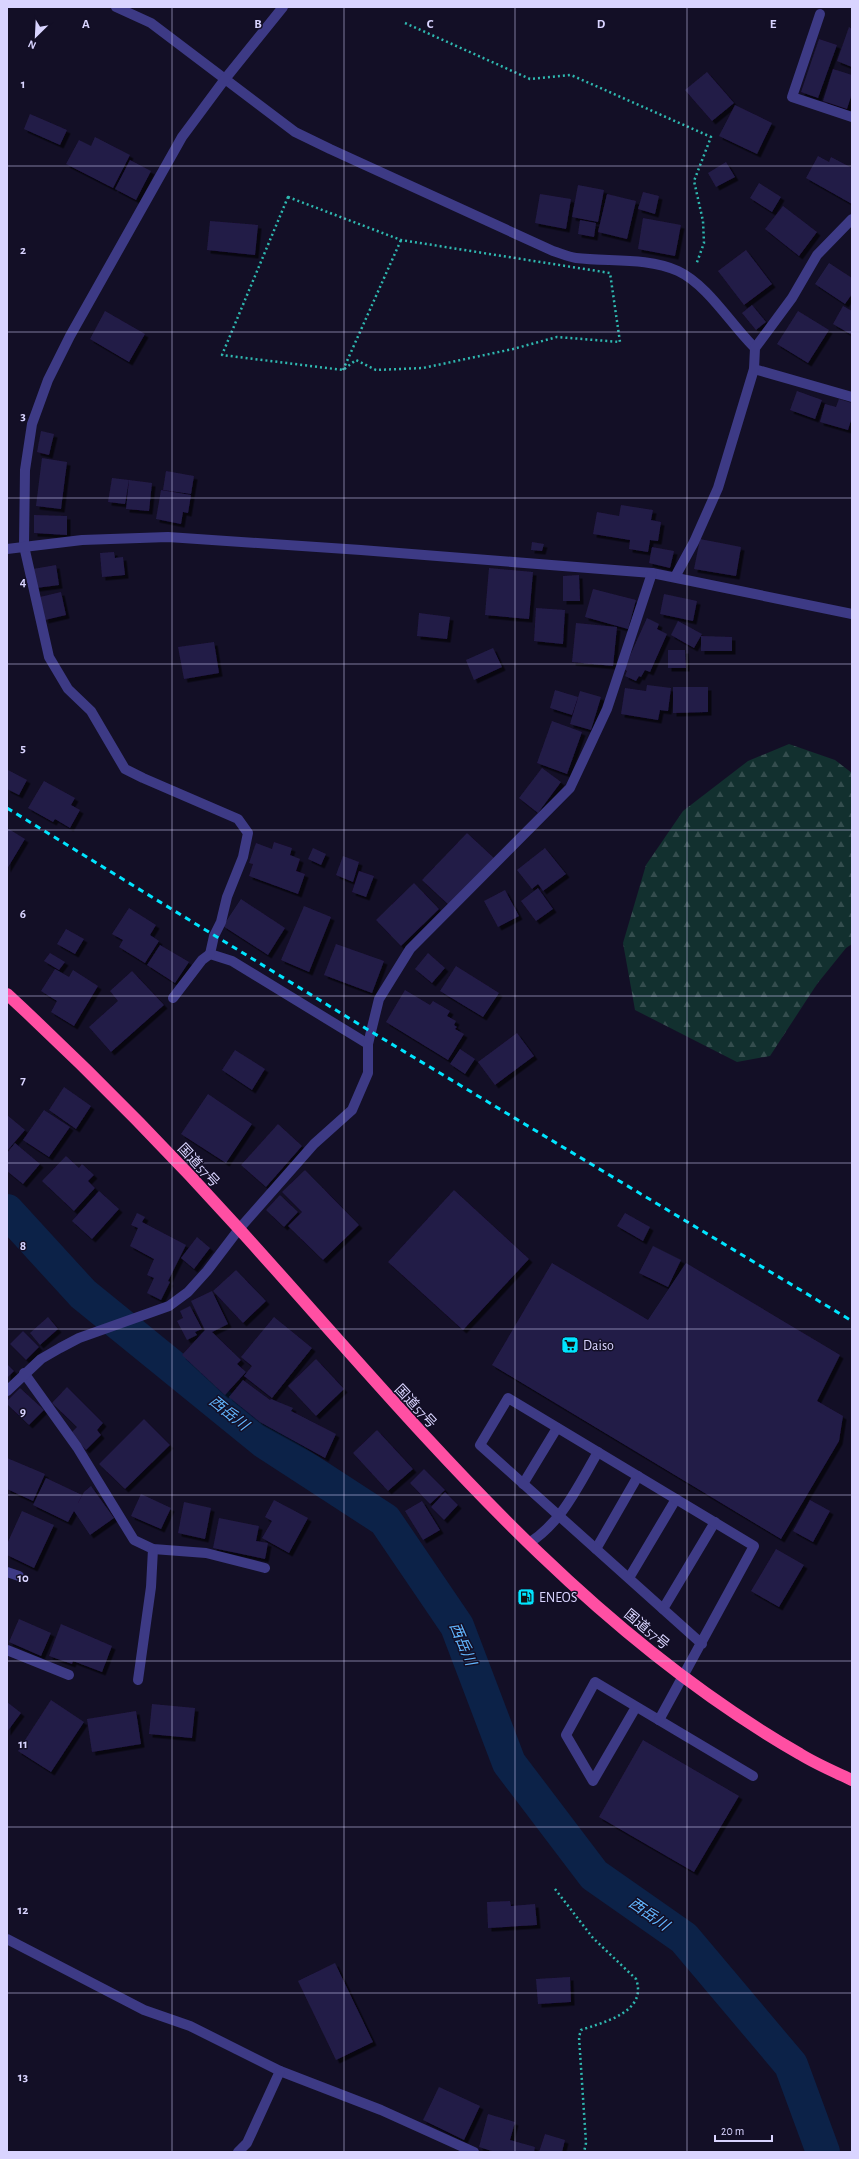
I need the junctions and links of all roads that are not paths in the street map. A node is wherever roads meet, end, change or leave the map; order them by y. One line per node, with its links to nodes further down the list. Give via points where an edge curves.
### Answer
1 (116, 7): 4 (street, via 151,23)
2 (284, 7): 4 (street)
3 (820, 14): 5 (street, via 792,97)
4 (225, 79): 7 (street, via 295,132 553,251 574,258 649,263 678,271 729,316); 10 (street, via 182,137 48,380 32,424 25,470)
5 (852, 118)
6 (852, 219): 7 (street, via 817,255 792,298)
7 (756, 348): 8 (street)
8 (754, 369): 9 (street); 13 (street, via 718,488)
9 (852, 397)
10 (24, 546): 11 (street); 12 (street, via 82,540 168,537); 15 (street, via 49,657 68,689 91,711 125,769 238,819 248,833 243,857 227,897)
11 (7, 548)
12 (652, 573): 13 (street); 18 (street, via 607,709 570,788 410,949 379,999)
13 (675, 577): 14 (street)
14 (852, 614)
15 (210, 954): 17 (street, via 202,960); 18 (street, via 232,961)
16 (7, 994): 19 (highway, 国道57号, via 138,1122)
17 (173, 998)
18 (368, 1044): 19 (street, via 368,1073 352,1110 314,1144)
19 (239, 1229): 20 (street, via 188,1292 169,1306 79,1338 42,1359); 29 (highway, 国道57号, via 411,1423)
20 (24, 1373): 21 (street); 30 (street, via 77,1447 134,1540)
21 (7, 1391)
22 (557, 1428): 23 (street); 25 (street); 25 (street, via 508,1398 480,1445)
23 (598, 1452): 24 (street); 27 (street)
24 (638, 1476): 26 (street); 31 (street)
25 (523, 1484): 27 (street)
26 (676, 1499): 28 (street); 33 (street)
27 (560, 1517): 29 (street); 31 (street)
28 (715, 1522): 34 (street); 35 (street, via 754,1546)
29 (529, 1543): 38 (highway, 国道57号, via 574,1588)
30 (153, 1549): 32 (street, via 206,1553); 39 (street, via 151,1587)
31 (596, 1549): 33 (street)
32 (265, 1568)
33 (629, 1578): 34 (street)
34 (663, 1609): 35 (street)
35 (702, 1644): 38 (street)
36 (7, 1650): 37 (street)
37 (69, 1675)
38 (682, 1678): 41 (street); 43 (highway, 国道57号, via 801,1756)
39 (138, 1680)
40 (636, 1707): 40 (street, via 595,1682 566,1735 593,1781); 41 (street)
41 (659, 1720): 42 (street)
42 (753, 1776)
43 (852, 1780)
44 (7, 1939): 45 (street, via 144,2010 190,2026)
45 (280, 2071): 46 (street, via 247,2143); 47 (street, via 380,2110)
46 (238, 2152)
47 (474, 2152)

